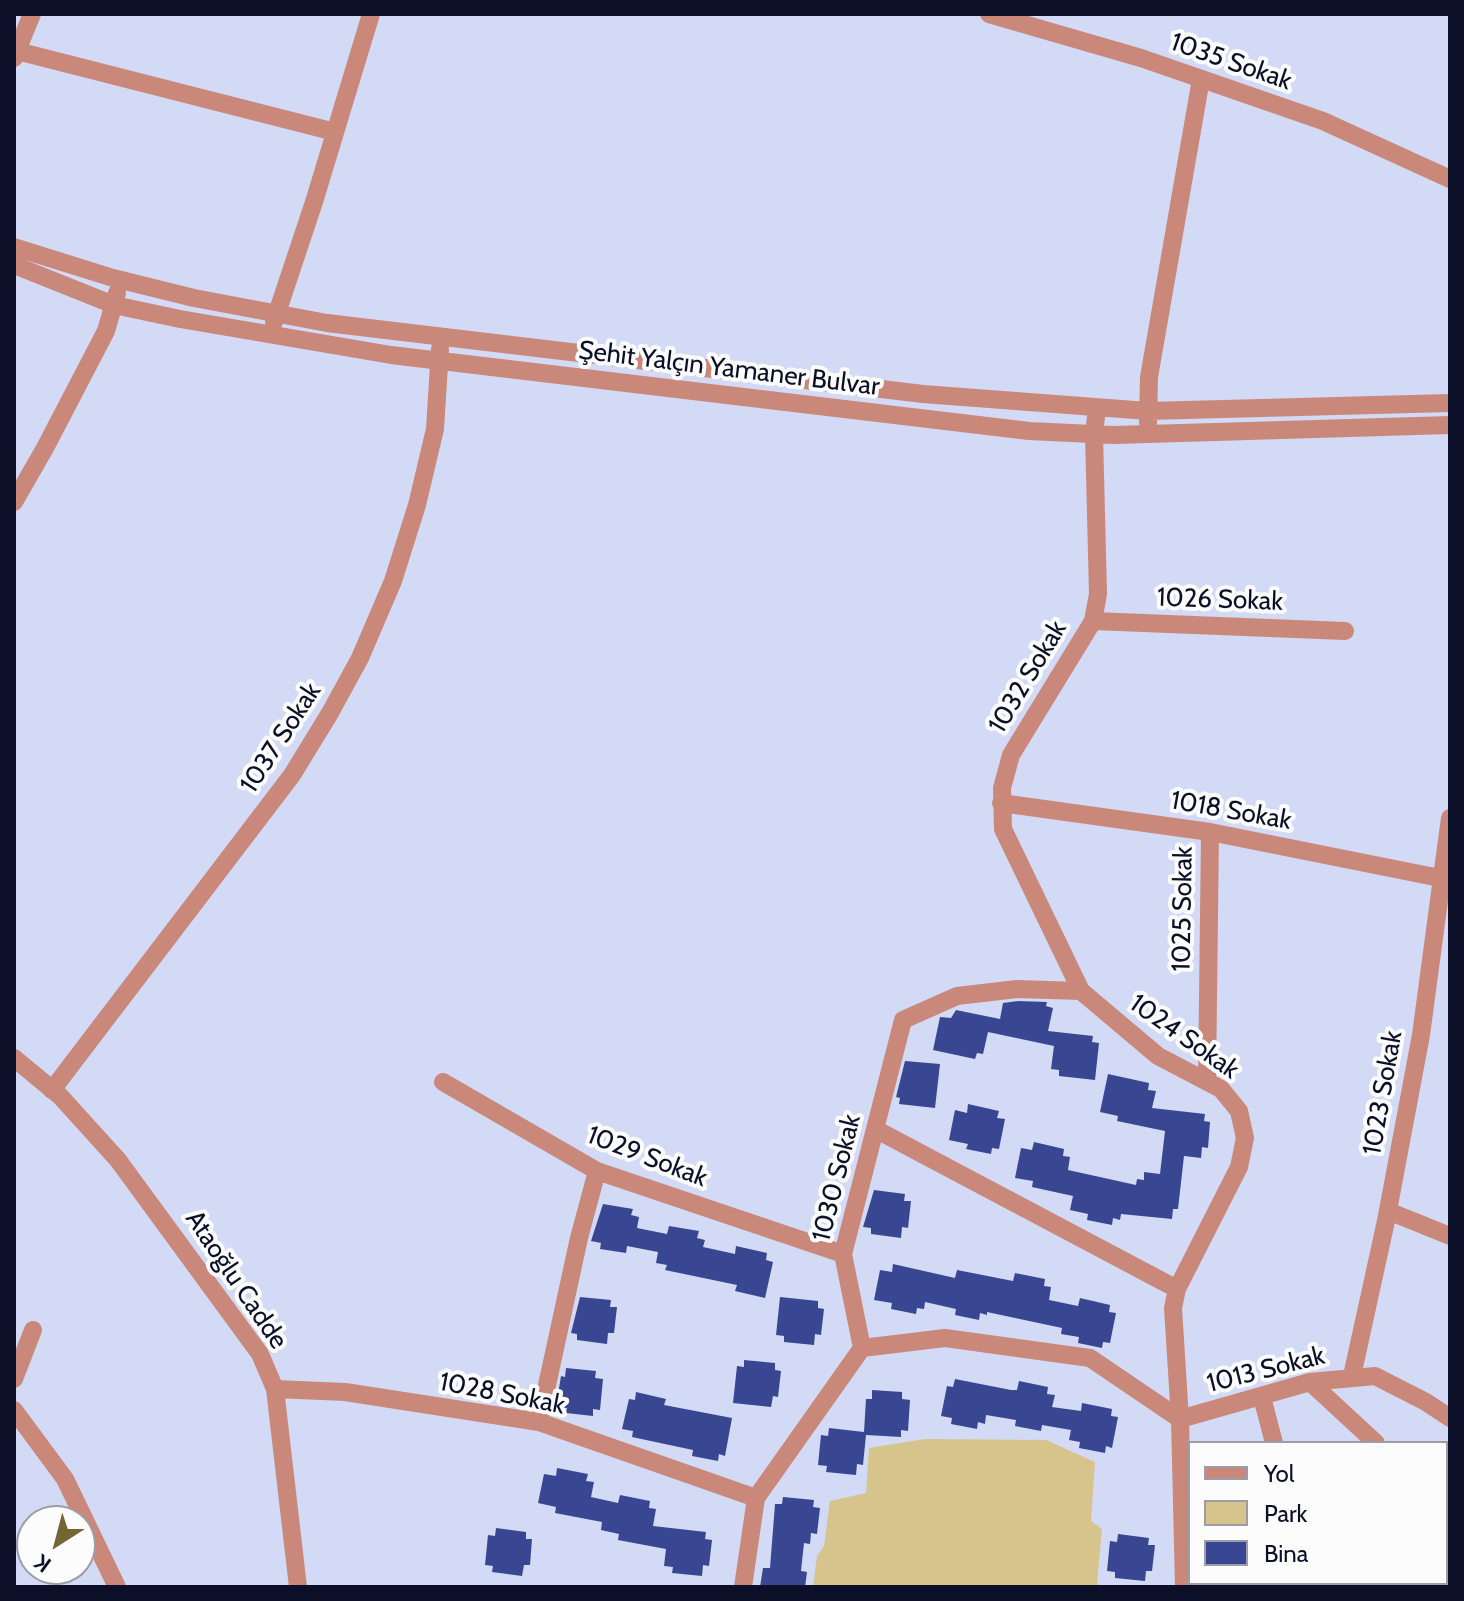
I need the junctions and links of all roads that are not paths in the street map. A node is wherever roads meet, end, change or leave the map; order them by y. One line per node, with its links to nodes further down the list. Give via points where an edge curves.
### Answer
1 (32, 14): 4 (street)
2 (371, 14): 6 (street)
3 (989, 14): 5 (street, 1035 Sokak)
4 (15, 55): 6 (street)
5 (1201, 79): 7 (street, 1035 Sokak, via 1323,121); 18 (street, via 1149,377)
6 (335, 132): 12 (street)
7 (1450, 179)
8 (14, 247): 10 (street)
9 (14, 265): 11 (street, Şehit Yalçın Yamaner Bulvar)
10 (121, 280): 11 (street); 12 (street)
11 (114, 305): 13 (street, Şehit Yalçın Yamaner Bulvar); 22 (street, via 106,331)
12 (276, 312): 13 (street); 14 (street)
13 (271, 333): 15 (street, Şehit Yalçın Yamaner Bulvar)
14 (442, 337): 15 (street, 1037 Sokak); 17 (street, via 923,394)
15 (438, 360): 20 (street, Şehit Yalçın Yamaner Bulvar, via 1029,431); 33 (street, 1037 Sokak, via 435,429 417,505 393,581 360,658 292,775)
16 (1450, 403): 18 (street)
17 (1097, 408): 18 (street); 20 (street, 1032 Sokak)
18 (1148, 411): 21 (street)
19 (1450, 425): 21 (street, Şehit Yalçın Yamaner Bulvar)
20 (1094, 434): 21 (street, Şehit Yalçın Yamaner Bulvar); 23 (street, 1032 Sokak, via 1098,594)
21 (1147, 434)
22 (17, 490)
23 (1093, 621): 24 (street, 1026 Sokak); 25 (street, 1032 Sokak, via 1011,755)
24 (1345, 631)
25 (1001, 803): 27 (street, 1018 Sokak); 29 (street, 1024 Sokak, via 1003,829)
26 (1450, 818): 28 (street, 1023 Sokak)
27 (1210, 832): 28 (street, 1018 Sokak); 32 (street, 1025 Sokak)
28 (1446, 879): 36 (street, 1023 Sokak)
29 (1081, 991): 32 (street, 1024 Sokak, via 1158,1056); 34 (street, 1030 Sokak, via 1017,989 957,996 903,1020)
30 (14, 1058): 33 (street, Ataoğlu Cadde)
31 (443, 1082): 35 (street, 1029 Sokak)
32 (1207, 1082): 39 (street, 1024 Sokak, via 1221,1089 1239,1111 1245,1138 1226,1197)
33 (52, 1090): 45 (street, Ataoğlu Cadde, via 153,1205 260,1354)
34 (875, 1129): 38 (street, 1030 Sokak); 39 (street)
35 (597, 1171): 38 (street, 1029 Sokak); 50 (street)
36 (1388, 1211): 37 (street); 42 (street, 1023 Sokak)
37 (1450, 1236)
38 (843, 1254): 41 (street, 1030 Sokak)
39 (1177, 1289): 49 (street, 1024 Sokak, via 1173,1308)
40 (33, 1330): 43 (street)
41 (862, 1348): 49 (street, via 945,1338 1090,1358); 53 (street)
42 (1352, 1376): 44 (street, 1013 Sokak); 48 (street, 1013 Sokak, via 1375,1376)
43 (14, 1379)
44 (1310, 1382): 46 (street, 1013 Sokak); 52 (street)
45 (275, 1389): 50 (street, 1028 Sokak, via 345,1392); 55 (street, Ataoğlu Cadde)
46 (1262, 1397): 49 (street, 1013 Sokak); 51 (street)
47 (14, 1410): 54 (street, via 65,1479)
48 (1450, 1418)
49 (1180, 1419): 57 (street, 1024 Sokak)
50 (539, 1422): 53 (street, 1028 Sokak)
51 (1273, 1441)
52 (1374, 1441)
53 (756, 1498): 56 (street)
54 (117, 1587)
55 (298, 1587)
56 (743, 1587)
57 (1184, 1587)

